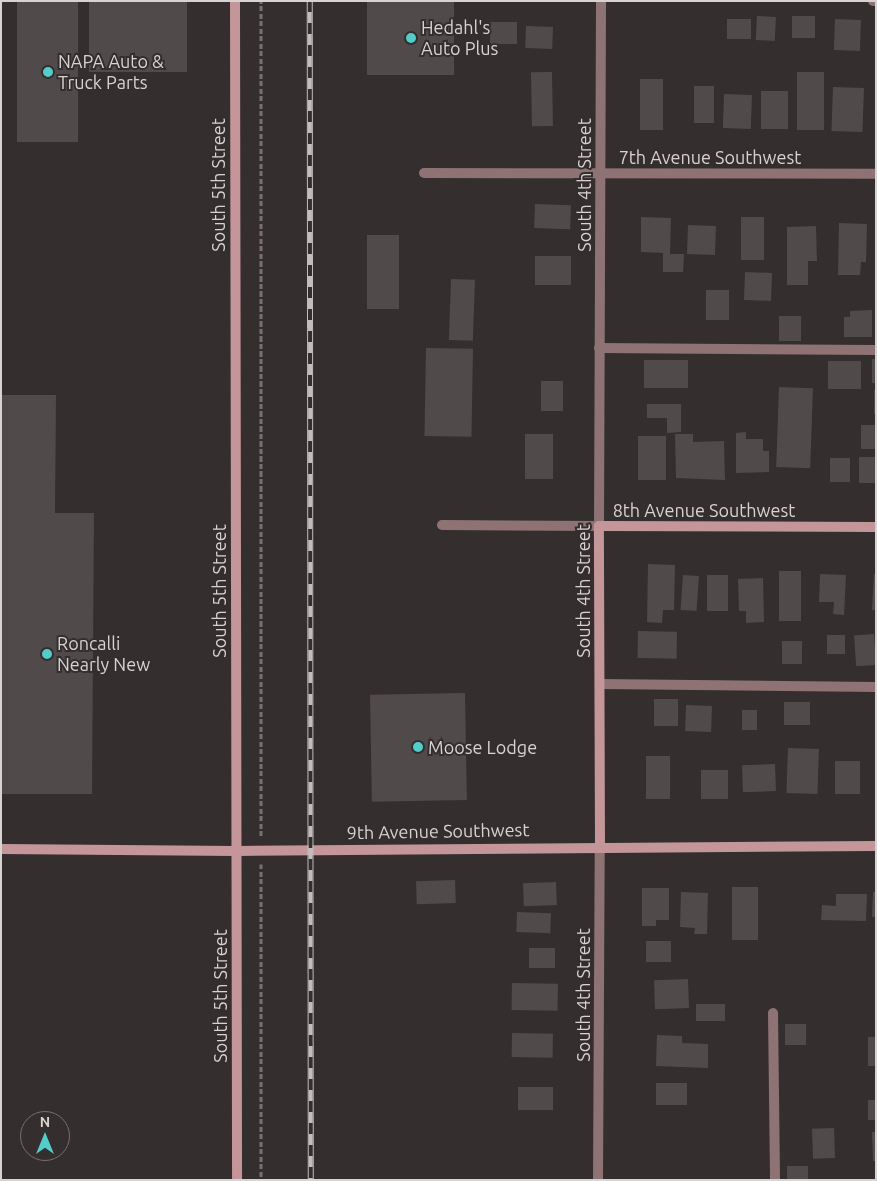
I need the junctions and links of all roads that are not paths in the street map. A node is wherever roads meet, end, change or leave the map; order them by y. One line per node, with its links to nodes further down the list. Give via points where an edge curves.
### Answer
1 (235, 1): 16 (street, South 5th Street)
2 (601, 1): 4 (street, South 4th Street)
3 (424, 173): 4 (street, 7th Avenue Southwest)
4 (601, 173): 5 (street, 7th Avenue Southwest); 6 (street, South 4th Street)
5 (876, 174)
6 (599, 348): 7 (street); 9 (street, South 4th Street)
7 (876, 350)
8 (442, 525): 9 (street, 8th Avenue Southwest)
9 (599, 526): 10 (street, 8th Avenue Southwest); 11 (street, South 4th Street)
10 (876, 527)
11 (600, 684): 12 (street); 13 (street, South 4th Street)
12 (876, 688)
13 (600, 846): 14 (street, 9th Avenue Southwest); 16 (street, 9th Avenue Southwest); 19 (street, South 4th Street)
14 (876, 846)
15 (1, 849): 16 (street, 9th Avenue Southwest)
16 (236, 851): 18 (street, South 5th Street)
17 (774, 1013): 20 (street)
18 (237, 1180)
19 (598, 1180)
20 (774, 1180)

